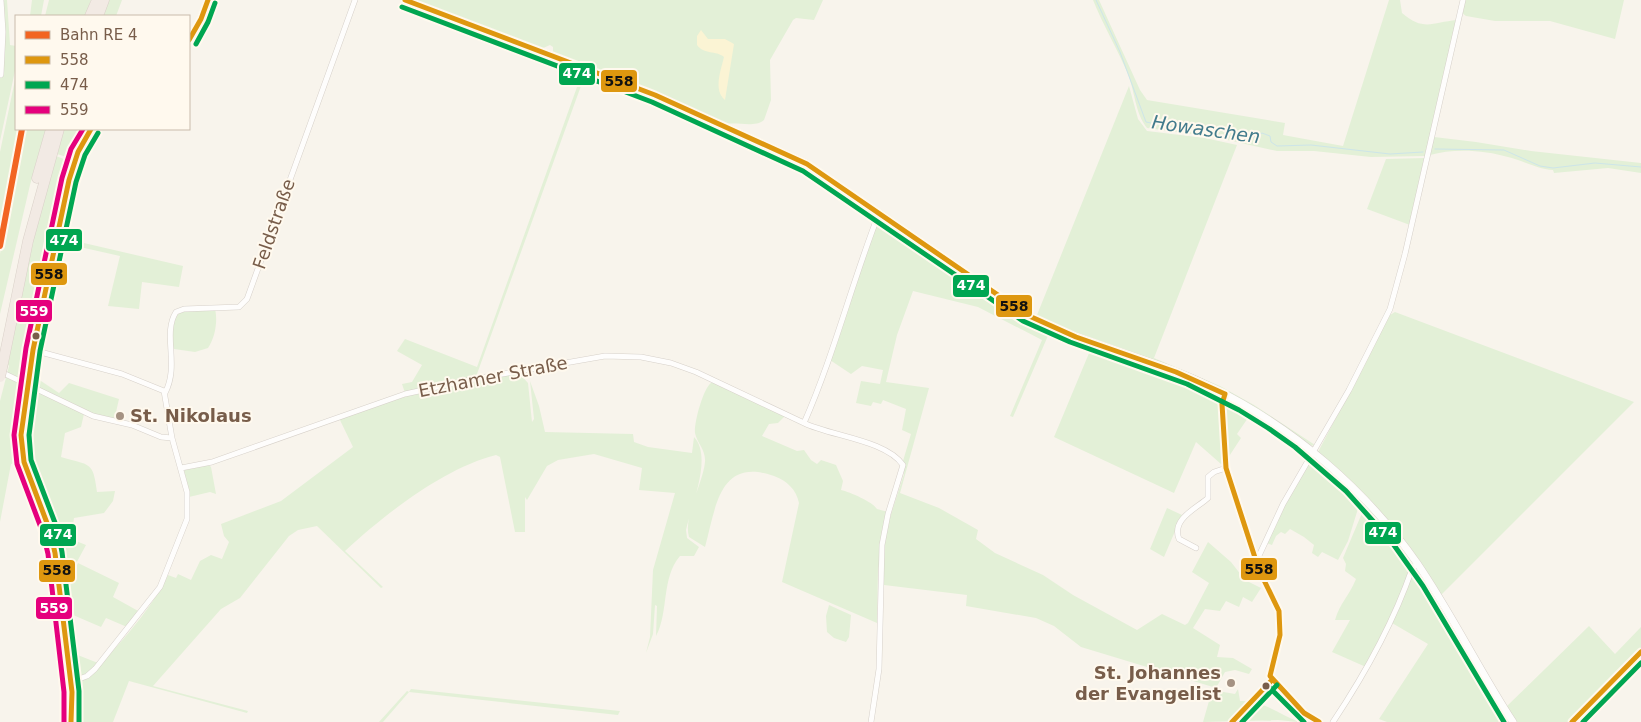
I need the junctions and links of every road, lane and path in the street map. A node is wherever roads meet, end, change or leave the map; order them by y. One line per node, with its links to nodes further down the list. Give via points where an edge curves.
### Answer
1 (0, 0): 11 (street)
2 (96, 0): 8 (highway)
3 (104, 0): 9 (highway)
4 (208, 0): 10 (street)
5 (355, 0): 20 (street, Feldstraße, via 248,299 239,307 176,312 170,331 173,364)
6 (404, 0): 15 (street, via 684,107 807,164)
7 (1463, 0): 24 (street, via 1393,300)
8 (90, 15)
9 (98, 15)
10 (190, 38)
11 (0, 74)
12 (51, 130): 16 (highway, via 27,214)
13 (59, 130): 18 (highway, via 28,241)
14 (90, 130): 17 (street, via 78,152 69,180)
15 (880, 213): 21 (street, via 1033,318 1169,368); 22 (street)
16 (0, 338)
17 (33, 350): 20 (street, via 134,378); 32 (street, bridge, via 21,424 22,450 55,553)
18 (1, 367): 19 (highway, bridge); 23 (street, via 93,416 132,425 161,438)
19 (0, 376)
20 (165, 393): 23 (street)
21 (1225, 394): 24 (street, via 1269,420); 26 (street, via 1222,404)
22 (804, 423): 25 (street, Etzhamer Straße, via 677,365 641,357 604,356 404,394 212,462); 34 (street, Etzhamer Straße, via 872,445 903,466 882,545 879,669)
23 (172, 438): 25 (street)
24 (1313, 452): 28 (street, via 1283,504); 29 (street, via 1367,502)
25 (181, 468): 32 (street, via 188,515 160,587 95,669)
26 (1226, 468): 27 (street, via 1208,477 1208,498 1188,511 1178,532 1179,539); 28 (street)
27 (1196, 548)
28 (1257, 560): 31 (street, via 1262,579 1278,604 1281,620 1270,674)
29 (1417, 564): 37 (street, via 1367,669); 38 (street)
30 (1641, 652): 39 (street)
31 (1272, 680): 35 (street); 36 (street, via 1304,712)
32 (71, 682): 33 (street)
33 (71, 722)
34 (871, 722)
35 (1232, 722)
36 (1319, 722)
37 (1333, 722)
38 (1512, 722)
39 (1572, 722)

